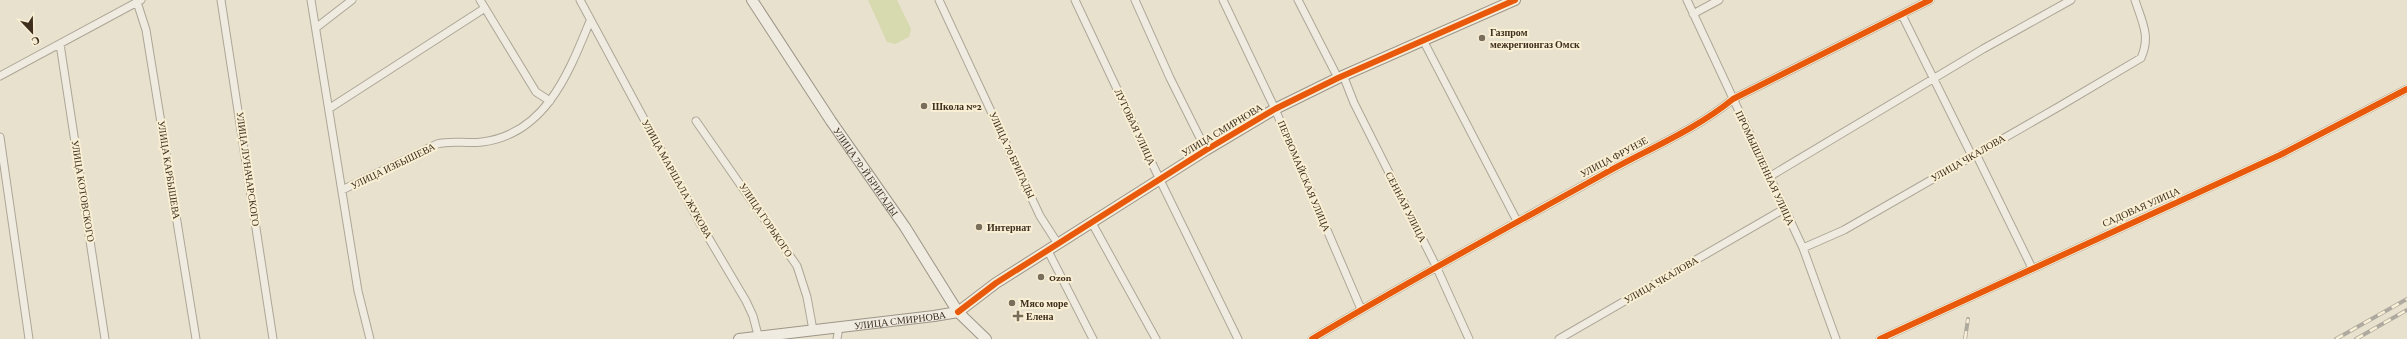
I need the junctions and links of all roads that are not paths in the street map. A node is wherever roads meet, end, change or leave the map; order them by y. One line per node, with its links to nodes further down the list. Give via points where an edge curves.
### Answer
1 (221, 0): 57 (street, УЛИЦА ЛУНАЧАРСКОГО)
2 (311, 0): 23 (street, УЛИЦА ИЗБЫШЕВА)
3 (352, 0): 23 (street)
4 (480, 0): 19 (street)
5 (580, 0): 22 (street, УЛИЦА МАРШАЛА ЖУКОВА)
6 (752, 0): 50 (street, УЛИЦА 70-Й БРИГАДЫ)
7 (939, 0): 44 (street, УЛИЦА 70 БРИГАДЫ, via 1040,216)
8 (1075, 0): 39 (street, ЛУГОВАЯ УЛИЦА)
9 (1135, 0): 36 (street, УЛИЦА СМИРНОВА)
10 (1223, 0): 33 (street, ПЕРВОМАЙСКАЯ УЛИЦА)
11 (1298, 0): 27 (street, СЕННАЯ УЛИЦА)
12 (1515, 0): 24 (street, УЛИЦА СМИРНОВА)
13 (1686, 0): 20 (street, ПРОМЫШЛЕННАЯ УЛИЦА)
14 (1720, 0): 20 (street)
15 (1930, 0): 21 (street, УЛИЦА ФРУНЗЕ)
16 (2071, 0): 28 (street)
17 (2135, 0): 37 (street, УЛИЦА ЧКАЛОВА, via 2147,46 2141,58)
18 (139, 1): 25 (street); 56 (street, УЛИЦА КАРБЫШЕВА, via 146,30)
19 (485, 8): 31 (street, via 536,92); 32 (street)
20 (1693, 14): 30 (street, ПРОМЫШЛЕННАЯ УЛИЦА)
21 (1902, 14): 28 (street); 30 (street, УЛИЦА ФРУНЗЕ)
22 (590, 21): 31 (street, via 568,74); 53 (street, УЛИЦА МАРШАЛА ЖУКОВА, via 701,225 746,301)
23 (317, 27): 32 (street, УЛИЦА ИЗБЫШЕВА)
24 (1423, 40): 27 (street, УЛИЦА СМИРНОВА); 42 (street)
25 (60, 44): 26 (street); 55 (street, УЛИЦА КОТОВСКОГО)
26 (0, 76)
27 (1340, 76): 33 (street, УЛИЦА СМИРНОВА); 47 (street, СЕННАЯ УЛИЦА)
28 (1935, 79): 37 (street); 38 (street)
29 (2407, 89): 48 (street, САДОВАЯ УЛИЦА, via 2280,155)
30 (1733, 99): 38 (street, ПРОМЫШЛЕННАЯ УЛИЦА); 42 (street, УЛИЦА ФРУНЗЕ, via 1683,132)
31 (550, 101): 40 (street, УЛИЦА ИЗБЫШЕВА, via 533,121 504,138 437,144)
32 (330, 108): 40 (street, УЛИЦА ИЗБЫШЕВА)
33 (1275, 109): 36 (street, УЛИЦА СМИРНОВА); 49 (street, ПЕРВОМАЙСКАЯ УЛИЦА)
34 (696, 121): 52 (street, УЛИЦА ГОРЬКОГО, via 797,266 807,296)
35 (0, 136): 54 (street)
36 (1206, 150): 39 (street, УЛИЦА СМИРНОВА)
37 (1974, 155): 45 (street, УЛИЦА ЧКАЛОВА, via 1844,230); 48 (street)
38 (1768, 177): 41 (street, ПРОМЫШЛЕННАЯ УЛИЦА)
39 (1160, 180): 43 (street, УЛИЦА СМИРНОВА); 64 (street, ЛУГОВАЯ УЛИЦА)
40 (342, 190): 58 (street, УЛИЦА ИЗБЫШЕВА, via 358,291)
41 (1784, 209): 45 (street, ПРОМЫШЛЕННАЯ УЛИЦА); 67 (street, УЛИЦА ЧКАЛОВА)
42 (1517, 221): 47 (street, УЛИЦА ФРУНЗЕ)
43 (1092, 223): 44 (street, УЛИЦА СМИРНОВА); 63 (street)
44 (1058, 244): 46 (street, УЛИЦА СМИРНОВА)
45 (1803, 248): 68 (street, ПРОМЫШЛЕННАЯ УЛИЦА)
46 (1048, 250): 50 (street, УЛИЦА СМИРНОВА, via 996,283); 62 (street)
47 (1436, 266): 49 (street, УЛИЦА ФРУНЗЕ); 66 (street, СЕННАЯ УЛИЦА)
48 (2032, 268): 69 (street, САДОВАЯ УЛИЦА)
49 (1361, 310): 65 (street, УЛИЦА ФРУНЗЕ)
50 (958, 312): 51 (street, УЛИЦА СМИРНОВА); 61 (street, УЛИЦА 70-Й БРИГАДЫ)
51 (839, 327): 52 (street, УЛИЦА СМИРНОВА); 60 (street)
52 (813, 330): 53 (street, УЛИЦА СМИРНОВА)
53 (759, 338): 59 (street, УЛИЦА СМИРНОВА)
54 (29, 339)
55 (105, 339)
56 (196, 339)
57 (273, 339)
58 (370, 339)
59 (739, 339)
60 (837, 339)
61 (986, 339)
62 (1093, 339)
63 (1156, 339)
64 (1238, 339)
65 (1312, 339)
66 (1469, 339)
67 (1559, 339)
68 (1836, 339)
69 (1880, 339)

